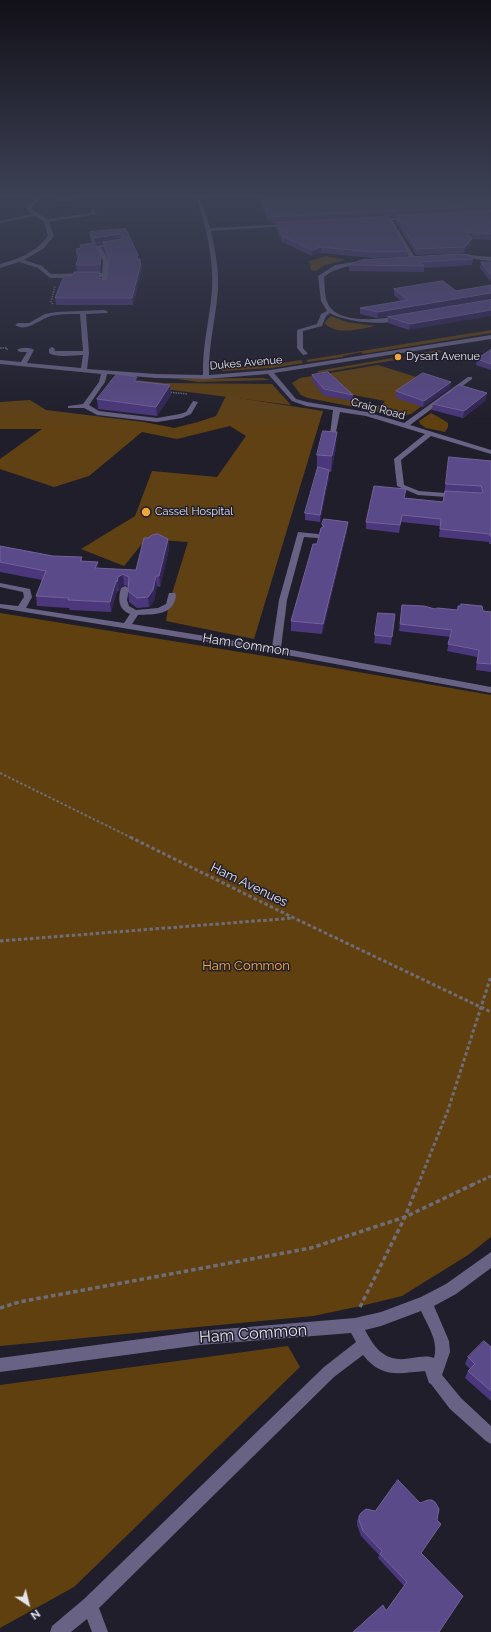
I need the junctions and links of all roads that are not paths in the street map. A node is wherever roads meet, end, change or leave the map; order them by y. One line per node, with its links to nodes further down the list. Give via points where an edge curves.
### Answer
1 (49, 275): 2 (street)
2 (98, 275)
3 (106, 275): 6 (street)
4 (214, 275): 22 (street, via 215,288 205,361)
5 (322, 275): 7 (street, via 325,305)
6 (104, 284)
7 (330, 311): 10 (street, via 358,321 374,322); 16 (street, via 323,315 320,324 300,330 300,348)
8 (105, 312): 9 (street)
9 (83, 313): 11 (street, via 63,312 38,318 30,325); 15 (street)
10 (409, 317)
11 (18, 325)
12 (491, 337): 21 (street, Dukes Avenue)
13 (52, 349): 15 (street, via 52,353)
14 (20, 350): 18 (street, via 31,350)
15 (86, 353): 19 (street)
16 (305, 354)
17 (0, 362): 18 (street, Dukes Avenue)
18 (24, 364): 19 (street, Dukes Avenue)
19 (84, 370): 20 (street, Dukes Avenue)
20 (104, 372): 22 (street, Dukes Avenue); 25 (street, via 102,382)
21 (270, 372): 22 (street, Dukes Avenue); 27 (street, Craig Road, via 294,400)
22 (206, 377)
23 (470, 378): 28 (street)
24 (195, 402): 25 (street, via 189,413 157,420 97,413)
25 (85, 406): 26 (street)
26 (70, 407)
27 (337, 409): 28 (street, Craig Road, via 367,414); 30 (street)
28 (404, 426): 29 (street, Craig Road)
29 (429, 434): 31 (street, Craig Road); 32 (street, via 397,459 400,486 418,493)
30 (331, 442)
31 (491, 452)
32 (462, 496)
33 (318, 536): 41 (street, via 301,534 283,600)
34 (0, 585): 38 (street, via 27,591 28,597)
35 (125, 588): 39 (street, via 123,605)
36 (172, 596): 39 (street, via 170,605 166,608)
37 (0, 606): 38 (street, Ham Common)
38 (20, 610): 40 (street, Ham Common)
39 (135, 613): 40 (street)
40 (127, 626): 41 (street, Ham Common)
41 (276, 650): 42 (street, Ham Common)
42 (491, 690)
43 (491, 1258): 44 (street, Ham Common, via 451,1289)
44 (425, 1303): 45 (street, Ham Common, via 381,1320); 48 (street, via 442,1341 443,1352)
45 (355, 1325): 46 (street); 47 (street, Ham Common, via 200,1338)
46 (364, 1344): 48 (street, via 382,1363 396,1367 430,1364); 50 (street, via 329,1372)
47 (0, 1365)
48 (434, 1378): 49 (street, via 456,1404)
49 (491, 1436)
50 (90, 1605): 51 (street); 52 (street)
51 (58, 1632)
52 (100, 1632)

